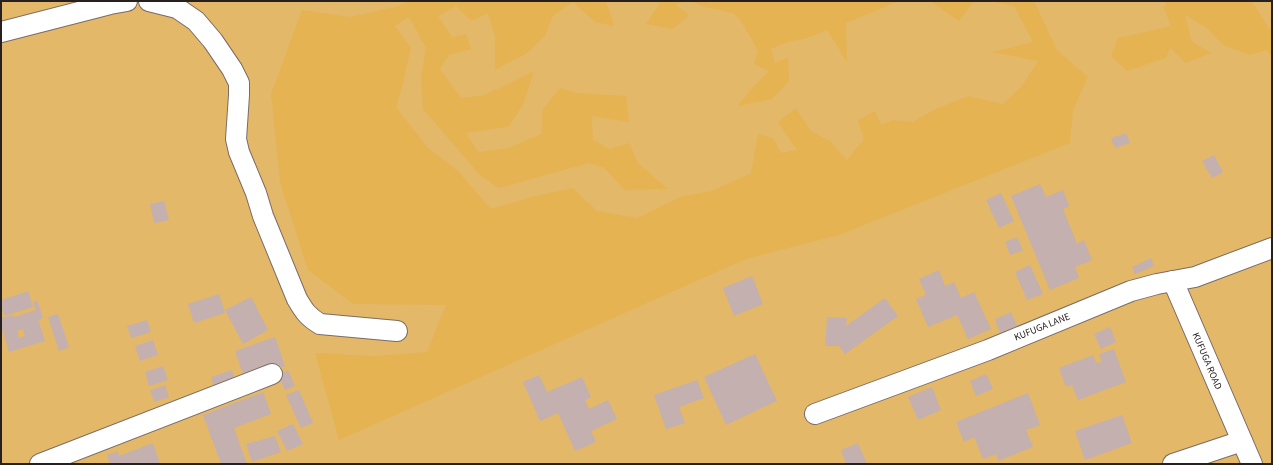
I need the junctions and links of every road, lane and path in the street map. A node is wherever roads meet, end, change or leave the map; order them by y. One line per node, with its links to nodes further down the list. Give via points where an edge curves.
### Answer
1 (127, 1): 3 (street)
2 (149, 1): 6 (street, via 177,8 196,21 232,68 239,83 236,139 263,216 304,311 320,324)
3 (1, 32)
4 (1272, 248): 5 (street, KUFUGA LANE, via 1195,277)
5 (1173, 281): 8 (street, KUFUGA LANE, via 1131,291 988,350); 9 (street, KUFUGA ROAD)
6 (397, 331)
7 (272, 374): 10 (street)
8 (815, 414)
9 (1242, 441): 11 (street); 12 (street, KUFUGA ROAD)
10 (40, 464)
11 (1173, 464)
12 (1252, 464)

